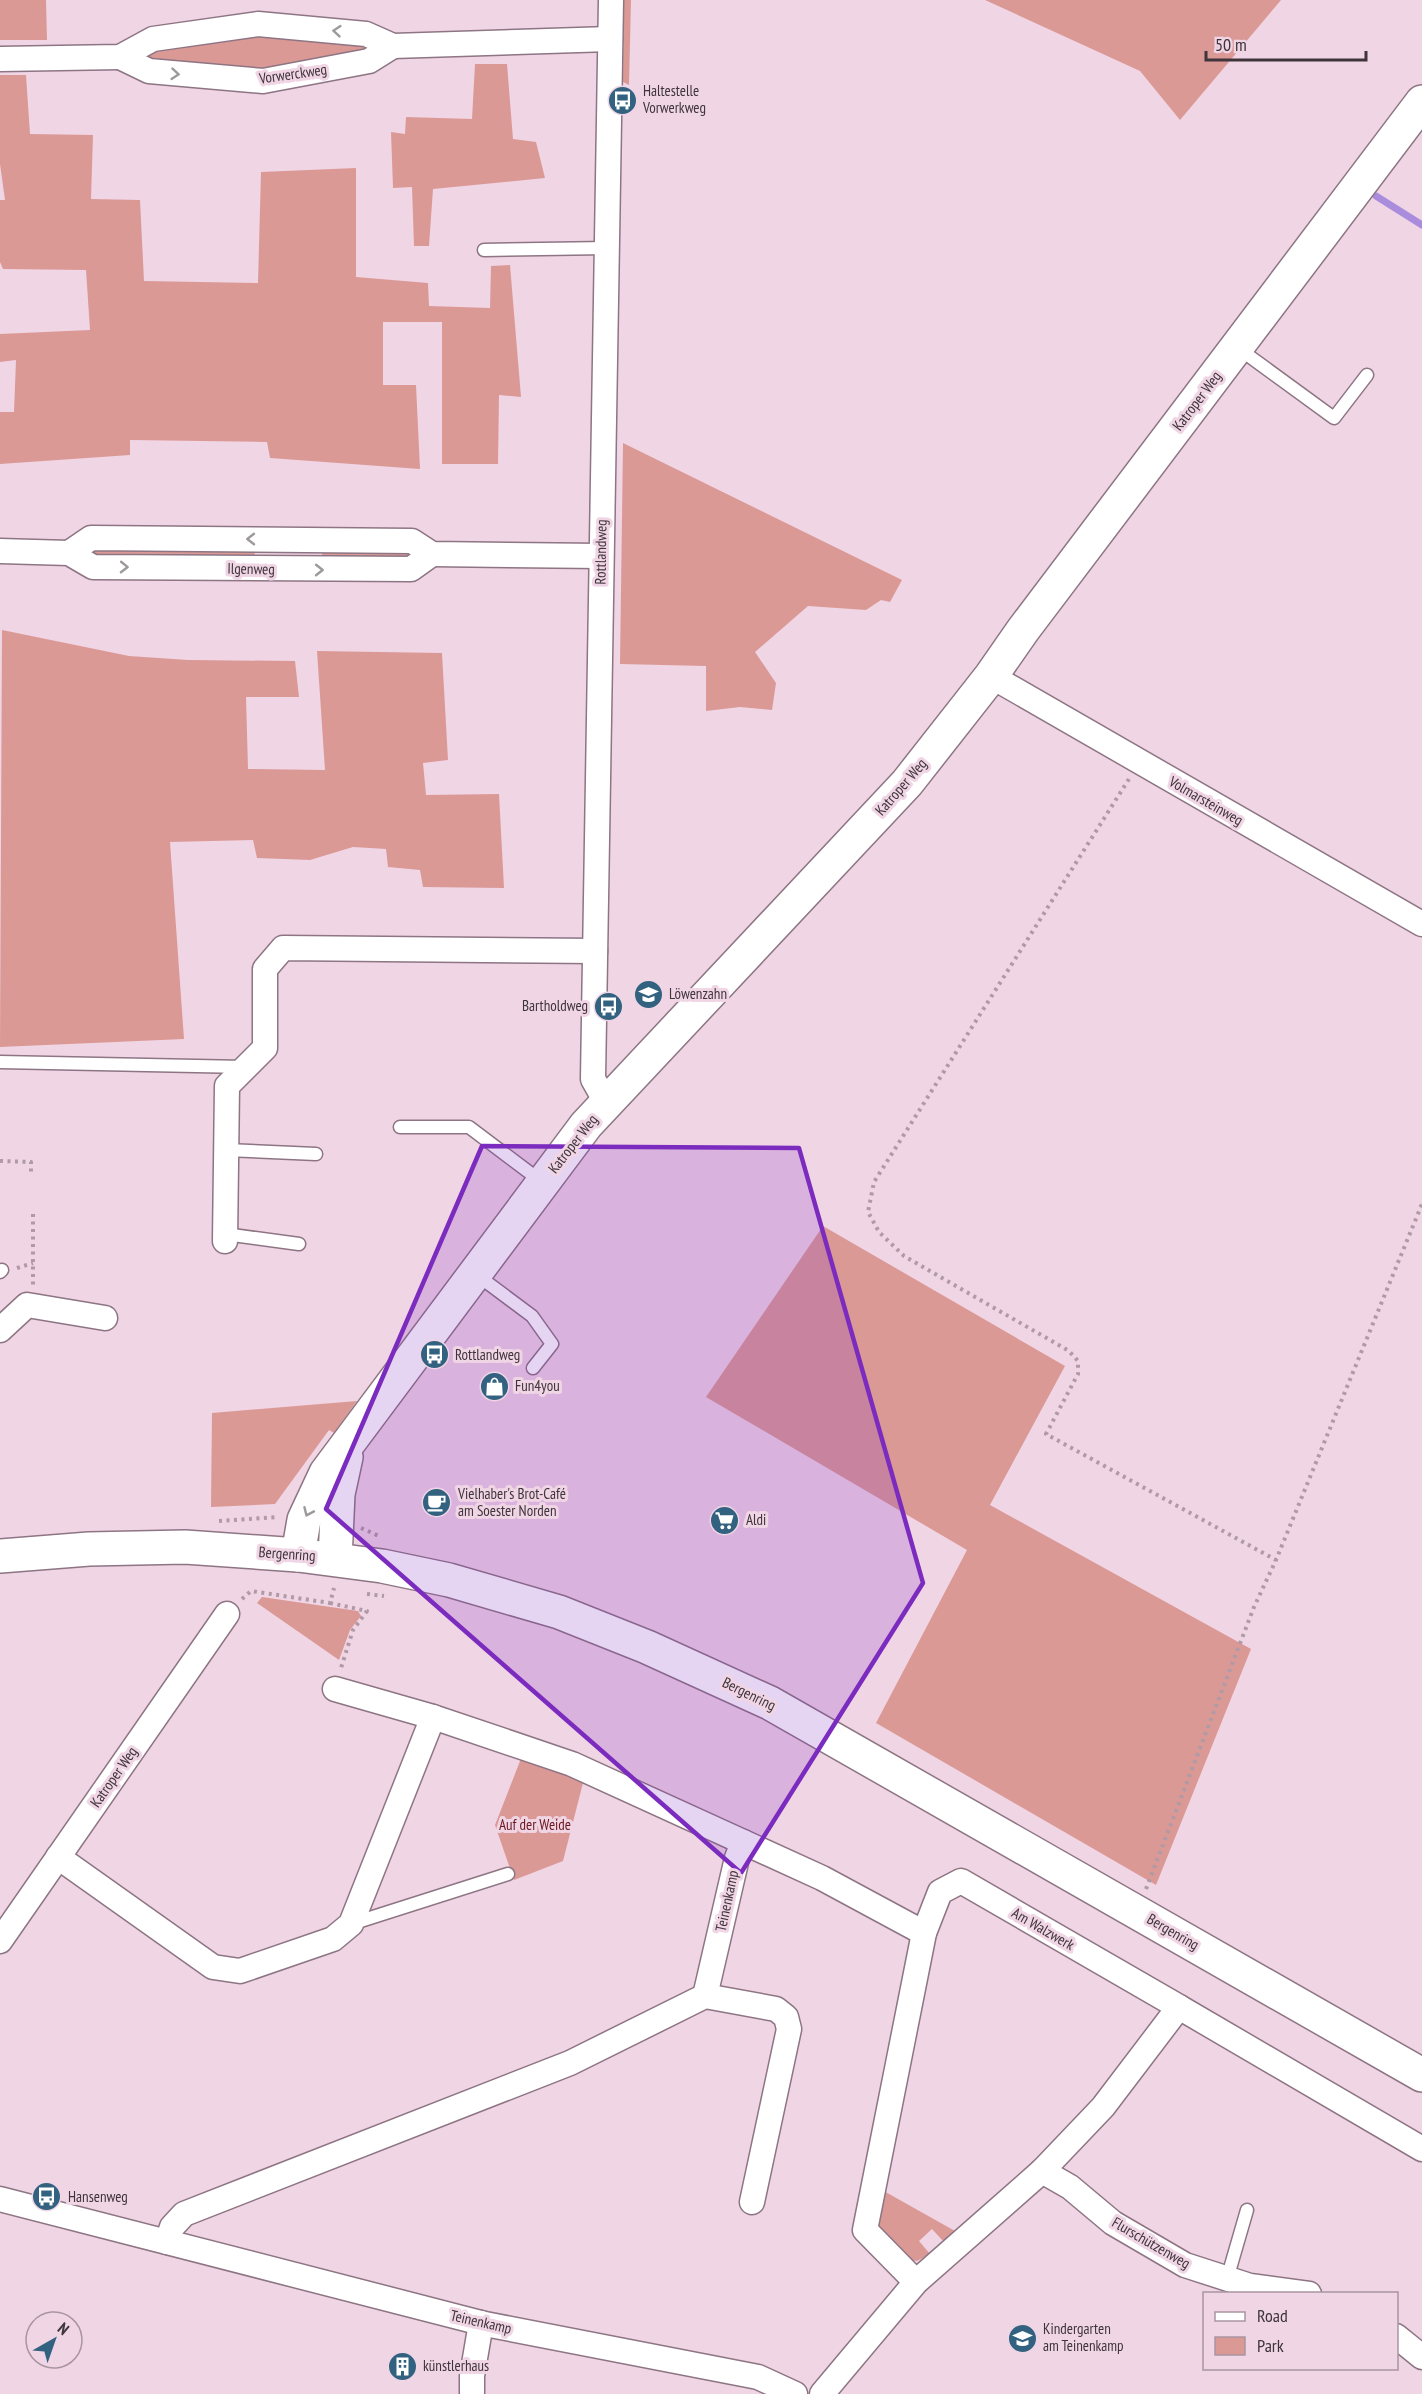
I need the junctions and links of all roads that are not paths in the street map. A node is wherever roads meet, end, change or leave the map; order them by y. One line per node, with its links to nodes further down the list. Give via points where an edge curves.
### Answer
1 (611, 0): 2 (street, Rottlandweg)
2 (610, 39): 3 (street, Vorwerckweg); 7 (street, Rottlandweg)
3 (393, 46): 4 (street, Vorwerckweg, one-way to 4, via 366,34 258,24 153,39); 4 (street, Vorwerckweg, one-way to 3, via 149,72 263,81 369,61)
4 (120, 57): 5 (street, Vorwerckweg)
5 (0, 59)
6 (1422, 102): 9 (street, Katroper Weg)
7 (607, 248): 8 (lane); 12 (street, Rottlandweg)
8 (484, 250)
9 (1237, 347): 10 (lane, via 1334,418); 13 (street, Katroper Weg)
10 (1367, 375)
11 (0, 552): 12 (street, Ilgenweg, via 69,553 93,567 308,570 411,569 432,554)
12 (601, 556): 15 (street, Rottlandweg)
13 (991, 676): 14 (street, Volmarsteinweg); 18 (street, Katroper Weg, via 907,783)
14 (1422, 924)
15 (595, 951): 17 (street, via 283,948 265,969 265,1048); 18 (street, Rottlandweg, via 593,1079)
16 (0, 1062): 17 (lane)
17 (246, 1067): 20 (street, via 227,1086)
18 (606, 1102): 22 (street, Katroper Weg)
19 (400, 1127): 22 (lane, via 469,1127)
20 (226, 1150): 21 (lane); 23 (street)
21 (316, 1154)
22 (543, 1183): 25 (street, Katroper Weg)
23 (225, 1237): 24 (lane)
24 (299, 1244)
25 (476, 1274): 28 (lane, via 532,1316 552,1344); 29 (street, Katroper Weg)
26 (105, 1318): 27 (street, via 27,1305)
27 (0, 1330)
28 (533, 1368)
29 (348, 1444): 30 (street, Katroper Weg, one-way to 30, via 326,1473 304,1520); 32 (street, Katroper Weg, via 338,1494)
30 (298, 1555): 31 (street, Bergenring, via 185,1547); 32 (street, Bergenring)
31 (0, 1556)
32 (331, 1577): 44 (street, Bergenring, via 448,1580 559,1612 770,1703)
33 (227, 1614): 37 (street, Katroper Weg)
34 (335, 1689): 35 (street)
35 (433, 1717): 36 (street, via 572,1764); 39 (street)
36 (743, 1842): 40 (street, via 835,1884); 42 (street, Teinenkamp)
37 (58, 1857): 39 (street, via 213,1967 240,1971 333,1939); 41 (street, Katroper Weg)
38 (508, 1874): 39 (lane)
39 (351, 1924)
40 (924, 1933): 43 (street, Am Walzwerk, via 940,1892 961,1881); 52 (street, Am Walzwerk, via 865,2229)
41 (0, 1941)
42 (705, 1996): 48 (street, via 776,2009 786,2017 789,2030); 50 (street, via 570,2063 184,2214 172,2227)
43 (1179, 2007): 45 (street); 46 (street, via 1103,2107)
44 (1422, 2074)
45 (1422, 2149)
46 (1042, 2171): 51 (street, Flurschützenweg, via 1070,2187 1131,2234 1185,2265); 52 (street)
47 (0, 2199): 50 (street, Teinenkamp)
48 (752, 2202)
49 (1246, 2210): 51 (lane)
50 (167, 2242): 54 (street, Teinenkamp)
51 (1227, 2279): 53 (street, Flurschützenweg)
52 (916, 2282): 59 (street)
53 (1294, 2292)
54 (481, 2323): 57 (street); 58 (street, Teinenkamp, via 758,2378)
55 (1398, 2338): 56 (street)
56 (1422, 2357)
57 (472, 2394)
58 (795, 2394)
59 (822, 2394)

